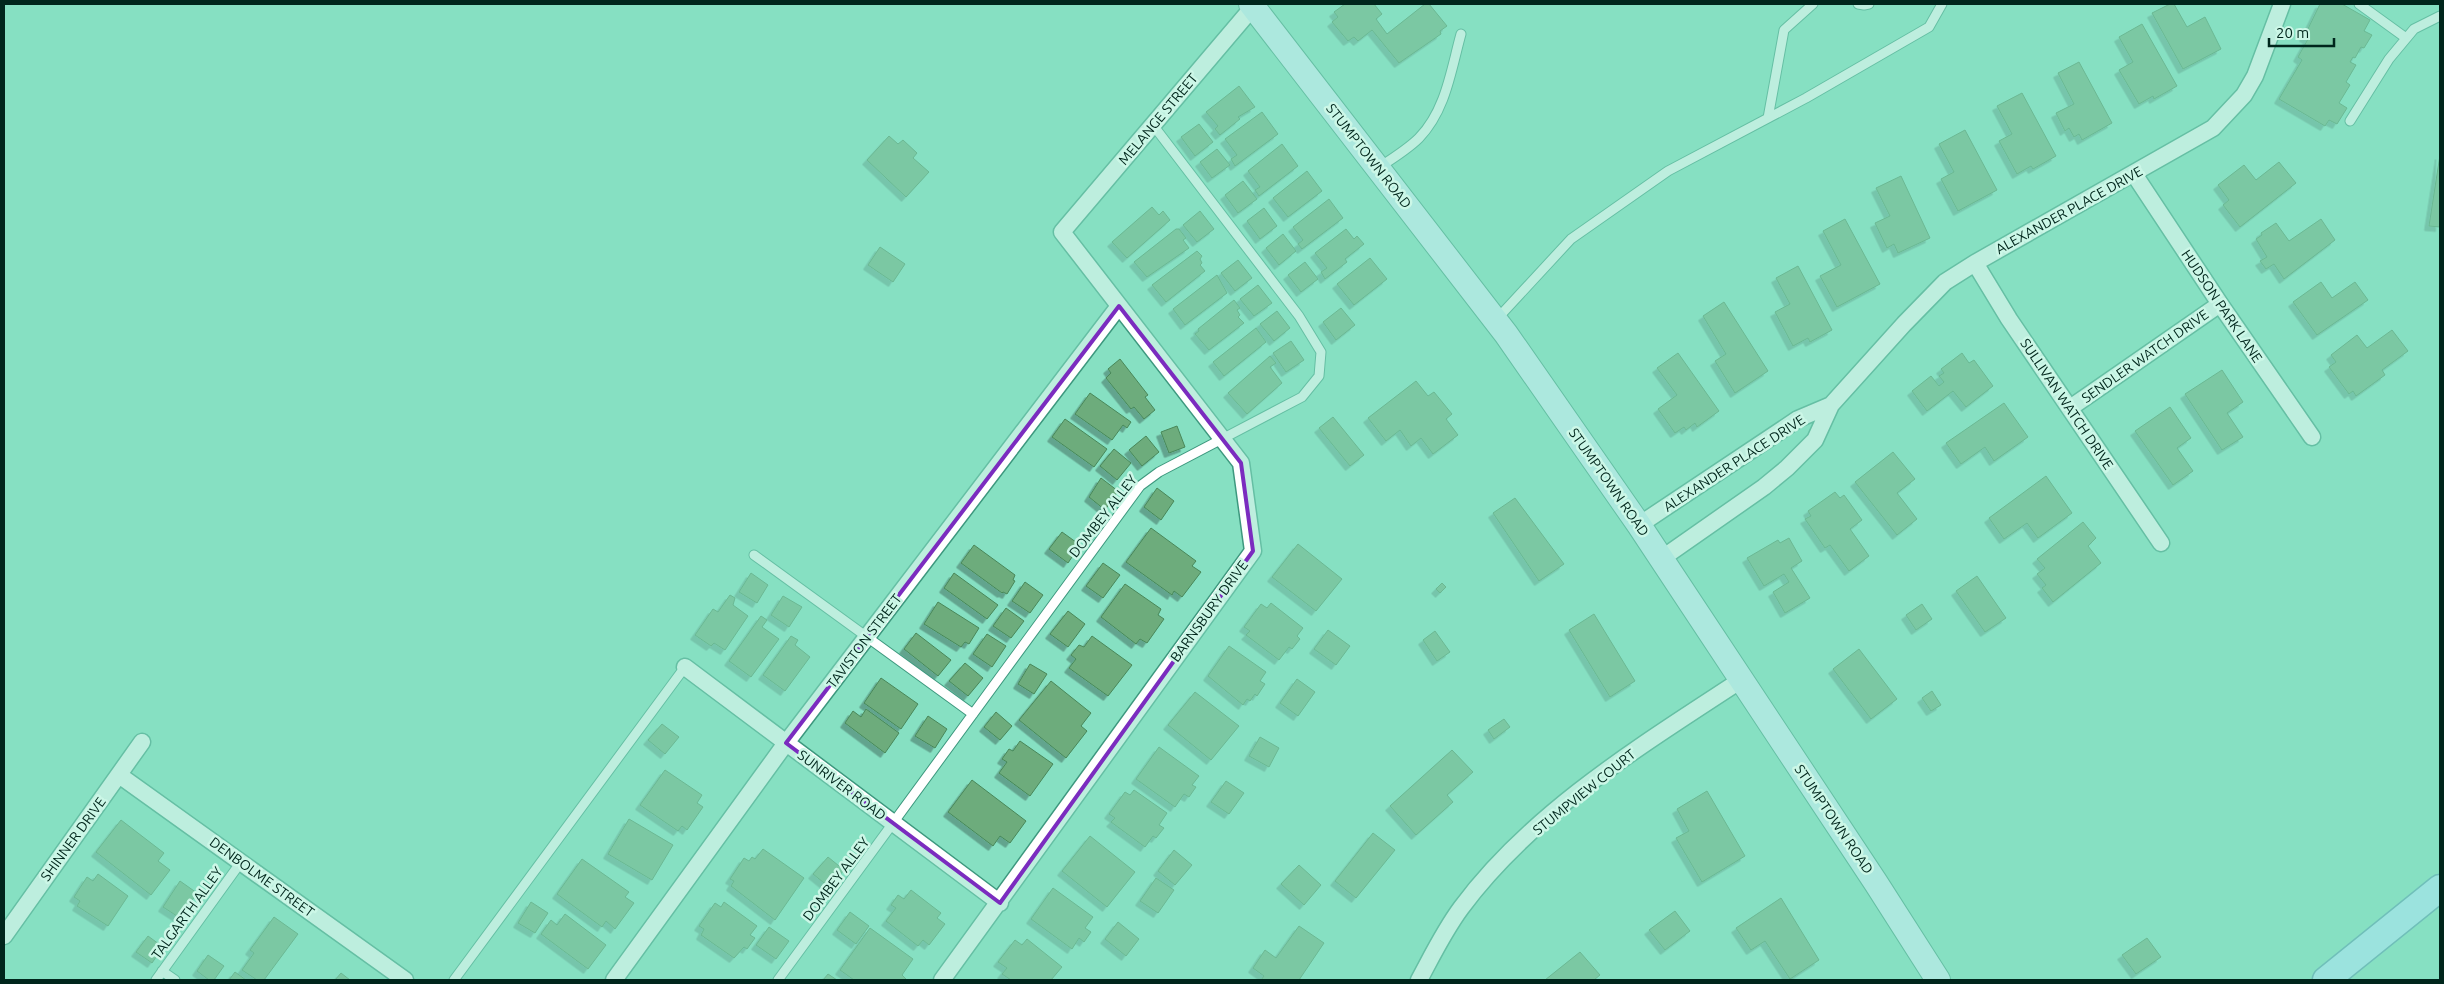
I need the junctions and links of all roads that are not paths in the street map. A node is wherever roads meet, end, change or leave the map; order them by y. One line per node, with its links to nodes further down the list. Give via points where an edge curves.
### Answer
1 (1813, 4): 11 (lane, via 1784,30)
2 (1858, 4): 3 (lane)
3 (1869, 4)
4 (1942, 4): 11 (lane, via 1929,27)
5 (2282, 4): 15 (street, ALEXANDER PLACE DRIVE, via 2255,76 2244,95 2213,128)
6 (2359, 4): 10 (lane)
7 (1252, 5): 13 (street, MELANGE STREET); 14 (street, STUMPTOWN ROAD)
8 (2440, 16): 10 (lane, via 2414,29)
9 (1461, 34): 14 (lane, via 1444,101 1432,122 1418,138)
10 (2406, 38): 12 (lane)
11 (1768, 118): 20 (lane, via 1668,171 1571,240)
12 (2350, 121)
13 (1153, 125): 16 (street, MELANGE STREET); 24 (lane, DOMBEY ALLEY, via 1299,316 1321,352 1319,376 1302,397)
14 (1378, 168): 20 (street, STUMPTOWN ROAD)
15 (2134, 174): 17 (street, ALEXANDER PLACE DRIVE); 18 (street, HUDSON PARK LANE)
16 (1062, 232): 19 (street, BARNSBURY DRIVE)
17 (1974, 263): 21 (street, ALEXANDER PLACE DRIVE, via 1945,282); 22 (street, SULLIVAN WATCH DRIVE)
18 (2220, 304): 22 (street, SENDLER WATCH DRIVE); 23 (street, HUDSON PARK LANE)
19 (1119, 306): 24 (street, BARNSBURY DRIVE); 29 (street, TAVISTON STREET)
20 (1496, 320): 25 (street, STUMPTOWN ROAD)
21 (1831, 405): 25 (street, ALEXANDER PLACE DRIVE, via 1798,419); 28 (street, ALEXANDER PLACE DRIVE, via 1815,440 1787,468)
22 (2070, 408): 26 (street, SULLIVAN WATCH DRIVE)
23 (2312, 437)
24 (1223, 440): 32 (lane, DOMBEY ALLEY, via 1159,472 1140,486); 39 (street, BARNSBURY DRIVE, via 1241,463 1253,551)
25 (1639, 525): 28 (street, STUMPTOWN ROAD)
26 (2161, 544)
27 (754, 555): 29 (lane)
28 (1661, 559): 31 (street, STUMPTOWN ROAD)
29 (866, 638): 32 (lane); 34 (street, TAVISTON STREET)
30 (685, 667): 34 (street, SUNRIVER ROAD); 45 (lane)
31 (1741, 680): 49 (street, STUMPVIEW COURT, via 1607,770 1540,825 1461,908); 50 (street, STUMPTOWN ROAD)
32 (973, 714): 36 (lane, DOMBEY ALLEY)
33 (142, 742): 35 (street, SHINNER DRIVE)
34 (786, 743): 36 (street, SUNRIVER ROAD); 46 (street, TAVISTON STREET)
35 (119, 774): 37 (street, DENBOLME STREET); 40 (street, SHINNER DRIVE)
36 (894, 824): 39 (street, SUNRIVER ROAD); 47 (lane, DOMBEY ALLEY)
37 (241, 862): 41 (lane, TALGARTH ALLEY); 44 (street, DENBOLME STREET)
38 (2440, 888): 51 (main road)
39 (1000, 903): 48 (street, BARNSBURY DRIVE)
40 (4, 936)
41 (162, 971): 42 (lane, TALGARTH ALLEY); 43 (lane)
42 (156, 980)
43 (175, 980)
44 (405, 980)
45 (454, 980)
46 (614, 980)
47 (778, 980)
48 (942, 980)
49 (1419, 980)
50 (1938, 980)
51 (2326, 980)

